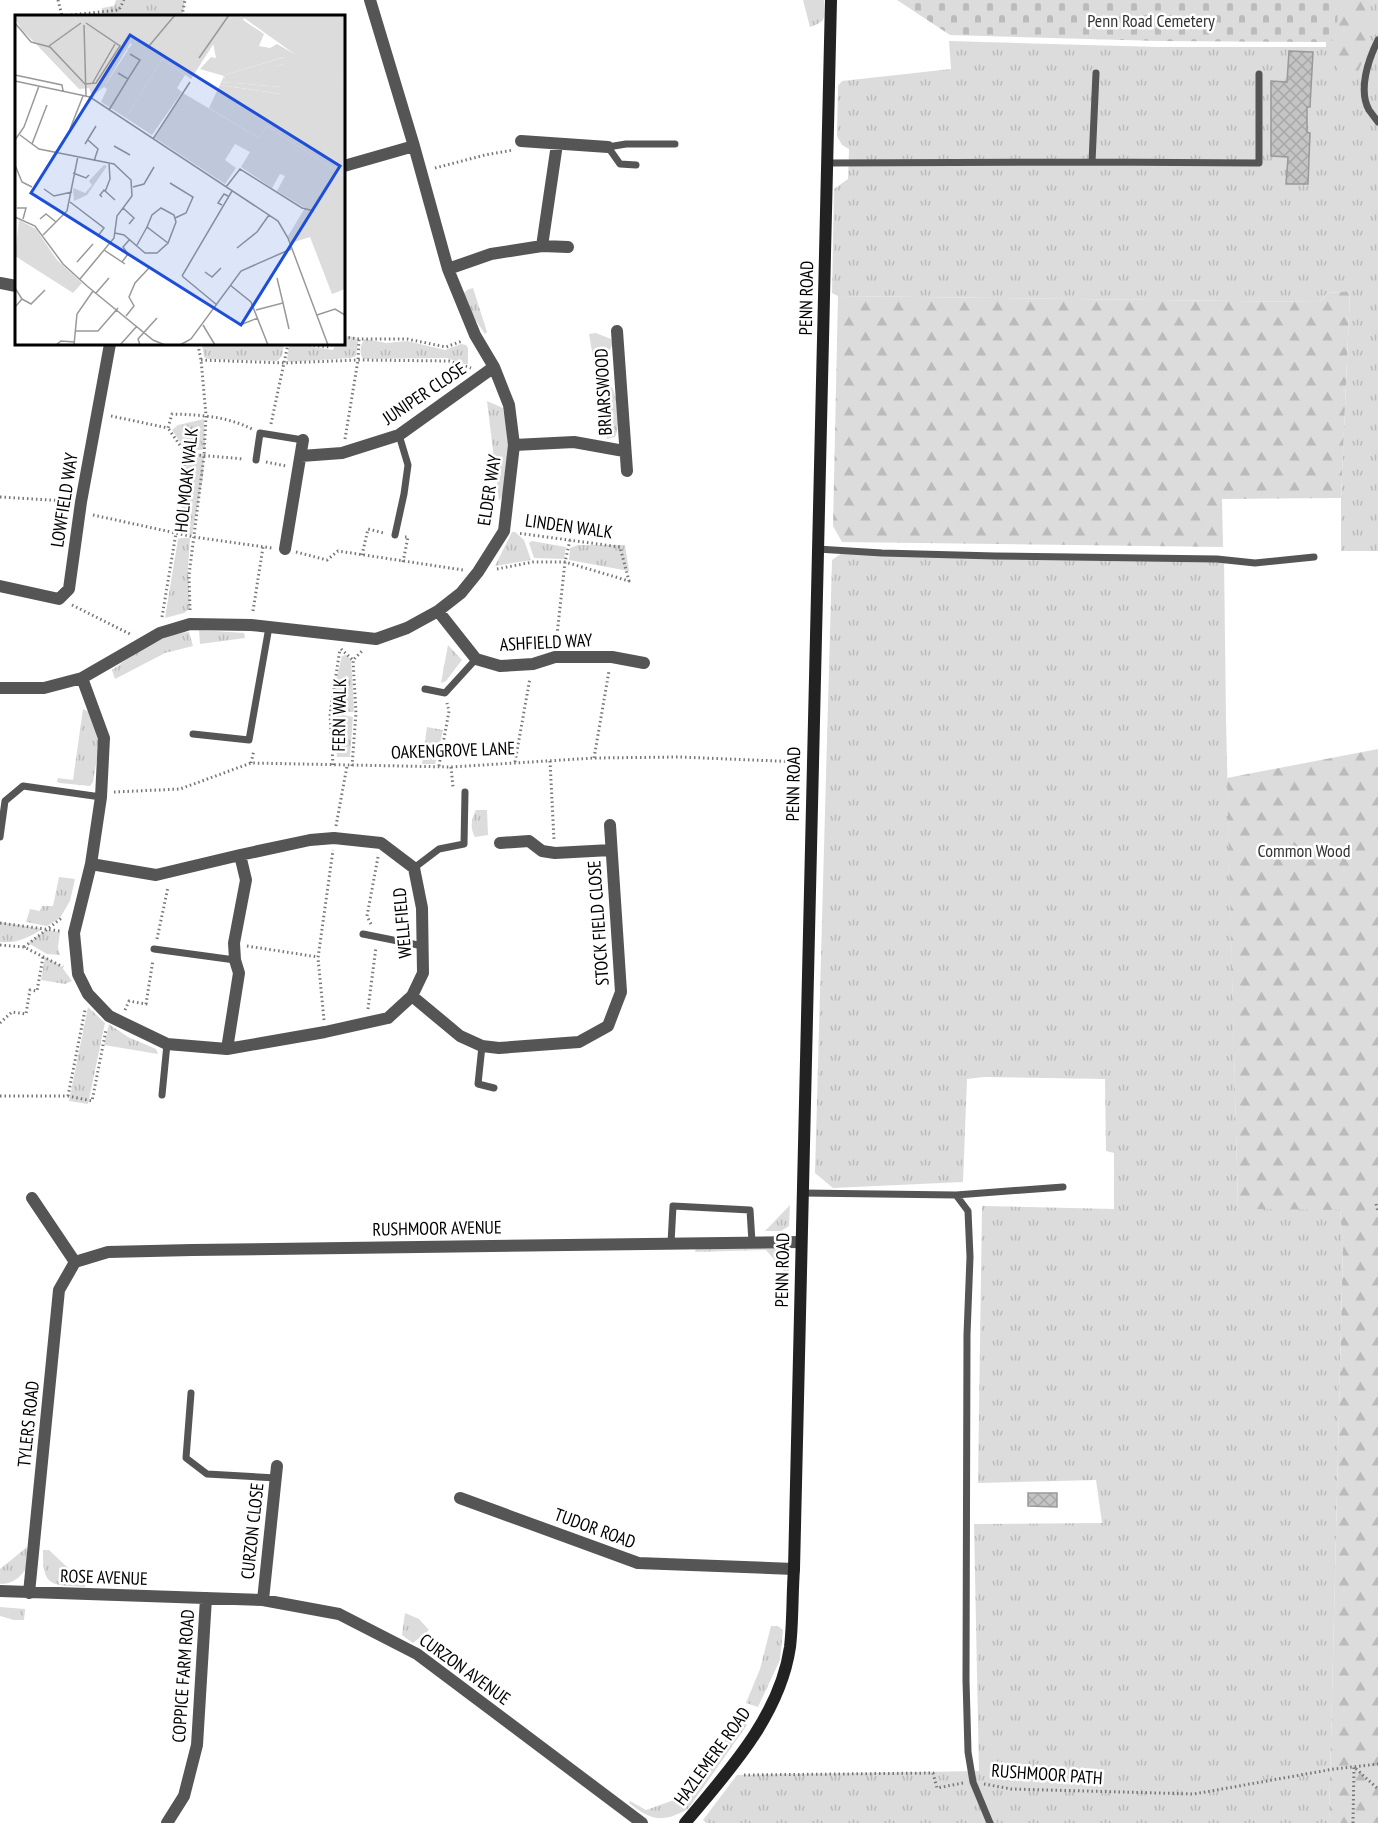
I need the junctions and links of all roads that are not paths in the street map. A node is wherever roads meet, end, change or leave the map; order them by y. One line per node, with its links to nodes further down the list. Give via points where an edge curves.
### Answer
1 (370, 0): 10 (street, ELDER WAY)
2 (831, 0): 13 (main road, PENN ROAD)
3 (1378, 40): 6 (lane, via 1365,88 1369,110)
4 (1096, 73): 12 (lane)
5 (1259, 74): 12 (lane, via 1259,163)
6 (1378, 122)
7 (521, 141): 8 (street)
8 (557, 144): 11 (street); 16 (street)
9 (675, 144): 11 (lane)
10 (414, 146): 15 (street); 18 (street, ELDER WAY)
11 (608, 147): 14 (lane, via 620,164)
12 (1092, 162): 13 (lane)
13 (827, 163): 33 (main road, PENN ROAD)
14 (636, 165)
15 (345, 166)
16 (542, 246): 17 (street); 18 (street, via 491,254)
17 (568, 247)
18 (448, 269): 23 (street, ELDER WAY)
19 (0, 283): 20 (street)
20 (15, 286)
21 (617, 332): 27 (street, BRIARSWOOD)
22 (110, 345): 35 (street, LOWFIELD WAY, via 69,589 59,599)
23 (490, 370): 24 (street, JUNIPER CLOSE); 26 (street, ELDER WAY, via 509,405)
24 (399, 435): 29 (street, JUNIPER CLOSE); 31 (lane, via 408,465)
25 (303, 440): 28 (lane, via 260,433); 29 (street)
26 (514, 445): 27 (street, BRIARSWOOD, via 574,442); 36 (street, ELDER WAY, via 504,531 478,572)
27 (624, 451): 30 (street, BRIARSWOOD)
28 (256, 460)
29 (299, 462): 32 (street)
30 (627, 471)
31 (395, 535)
32 (285, 549)
33 (817, 549): 34 (lane, via 1255,563); 64 (main road, PENN ROAD)
34 (1314, 557)
35 (0, 586)
36 (438, 611): 37 (street, ELDER WAY, via 376,639); 38 (street, ASHFIELD WAY)
37 (269, 627): 40 (street, ELDER WAY, via 190,624 160,633); 43 (lane, via 249,740)
38 (476, 658): 39 (street, ASHFIELD WAY, via 500,666 532,664 555,657 612,657); 42 (lane, via 445,693)
39 (644, 663)
40 (82, 678): 41 (street, via 44,688); 45 (street, WELLFIELD, via 104,738)
41 (0, 688)
42 (425, 689)
43 (193, 734)
44 (465, 792): 52 (lane, via 464,844 439,849)
45 (101, 797): 47 (lane, via 23,786 5,801); 51 (street, WELLFIELD)
46 (610, 825): 49 (street, STOCK FIELD CLOSE)
47 (0, 837)
48 (500, 843): 49 (street, STOCK FIELD CLOSE, via 529,842 555,853)
49 (611, 850): 59 (street, STOCK FIELD CLOSE, via 621,992 608,1026 579,1042)
50 (240, 855): 51 (street, WELLFIELD, via 156,875); 52 (street, WELLFIELD, via 334,838 381,843); 56 (street, via 246,880 234,944)
51 (90, 864): 58 (street, WELLFIELD, via 74,933 78,974 88,994 109,1016)
52 (414, 868): 54 (street, WELLFIELD, via 422,908)
53 (363, 934): 54 (lane)
54 (423, 946): 57 (street, WELLFIELD, via 423,973)
55 (154, 950): 56 (lane)
56 (235, 960): 60 (street, via 239,973)
57 (412, 996): 59 (street, STOCK FIELD CLOSE, via 460,1036); 60 (street, WELLFIELD, via 388,1018)
58 (167, 1044): 60 (street, WELLFIELD); 62 (lane)
59 (482, 1046): 61 (lane, via 478,1084)
60 (227, 1049)
61 (494, 1088)
62 (162, 1095)
63 (1063, 1187): 65 (lane)
64 (801, 1193): 65 (lane); 68 (main road, PENN ROAD)
65 (956, 1194): 82 (lane, via 968,1211 970,1257 968,1752 973,1782)
66 (32, 1198): 70 (street)
67 (752, 1242): 68 (street, RUSHMOOR AVENUE); 69 (street, RUSHMOOR AVENUE); 69 (lane, via 750,1210 673,1206)
68 (801, 1242): 74 (main road, PENN ROAD)
69 (671, 1243): 70 (street, RUSHMOOR AVENUE, via 108,1252)
70 (75, 1262): 76 (street, TYLERS ROAD, via 59,1290)
71 (191, 1393): 72 (lane, via 186,1458 207,1474)
72 (276, 1472): 78 (street, CURZON CLOSE)
73 (460, 1498): 74 (street, TUDOR ROAD, via 638,1563)
74 (794, 1569): 81 (main road, HAZLEMERE ROAD, via 790,1647 784,1672 759,1727)
75 (0, 1591): 76 (street, ROSE AVENUE)
76 (29, 1593): 77 (street, ROSE AVENUE)
77 (206, 1598): 78 (street, CURZON AVENUE); 79 (street, COPPICE FARM ROAD, via 197,1745 184,1796)
78 (263, 1600): 80 (street, CURZON AVENUE, via 339,1614 417,1654)
79 (167, 1823)
80 (642, 1823)
81 (685, 1823)
82 (990, 1823)

